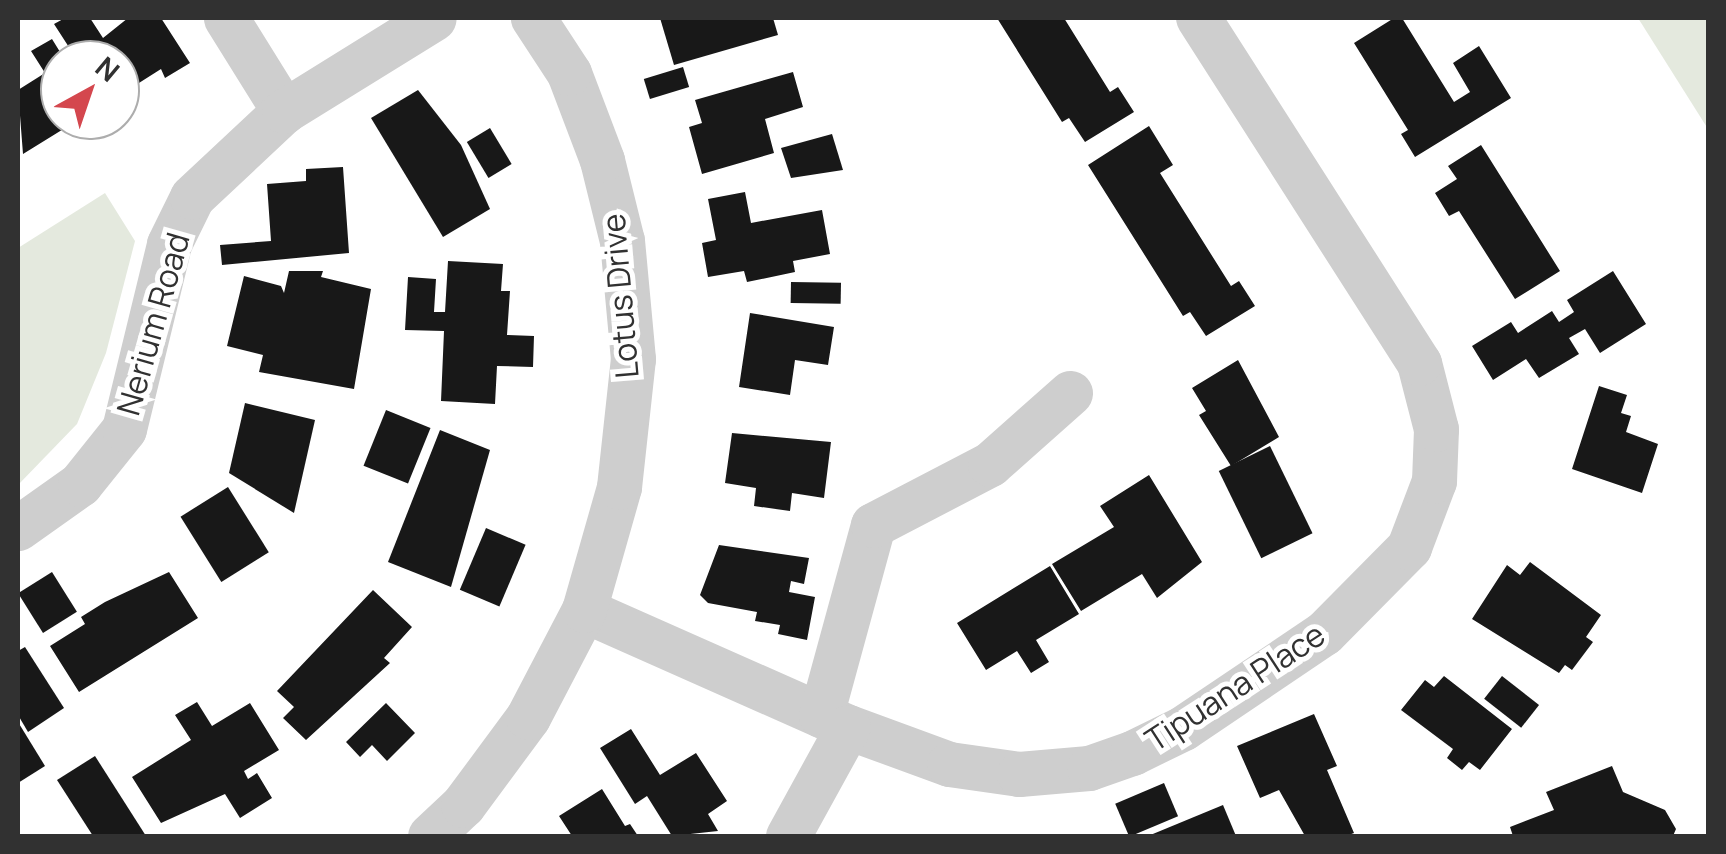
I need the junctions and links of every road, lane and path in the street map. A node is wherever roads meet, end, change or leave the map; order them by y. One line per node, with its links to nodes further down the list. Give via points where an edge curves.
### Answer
1 (226, 18): 5 (street)
2 (434, 18): 5 (street, Nerium Road)
3 (533, 18): 8 (street, Lotus Drive, via 568,73 602,160 622,241 632,358 619,487)
4 (1198, 18): 9 (street, Tipuana Place, via 1419,364 1436,429 1434,482 1409,547 1324,632 1183,728 1089,768 1019,774 949,764)
5 (284, 111): 7 (street, Nerium Road, via 192,197 170,244 124,429 107,456)
6 (1070, 393): 9 (street, via 990,464 873,525)
7 (18, 528)
8 (584, 610): 9 (street, Tipuana Place); 10 (street, Lotus Drive, via 528,717 463,805)
9 (835, 721): 11 (street)
10 (430, 836)
11 (788, 836)

